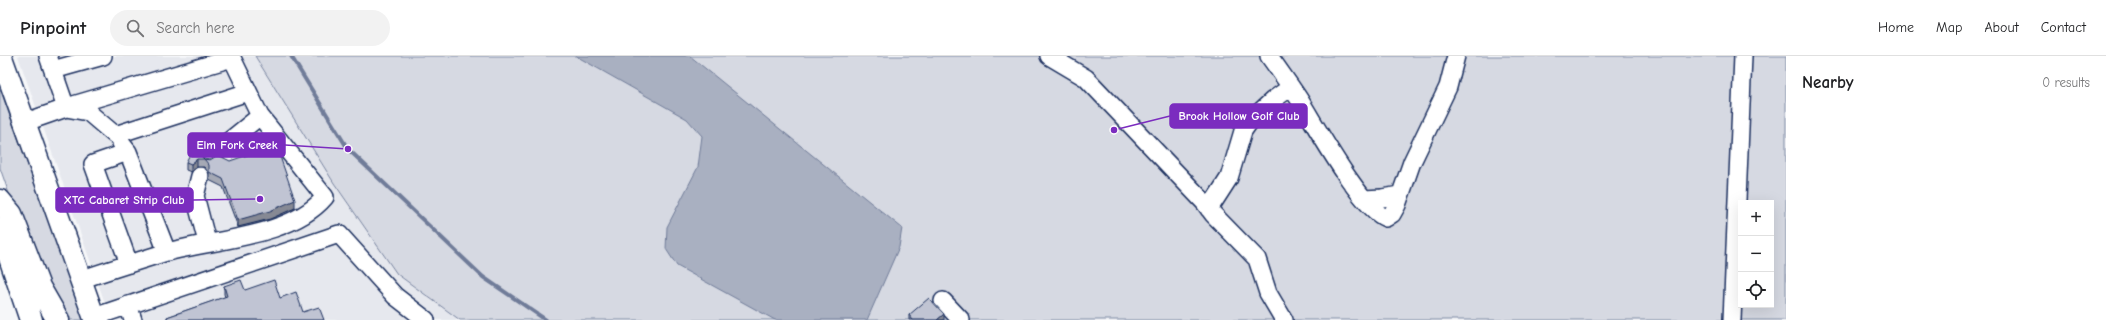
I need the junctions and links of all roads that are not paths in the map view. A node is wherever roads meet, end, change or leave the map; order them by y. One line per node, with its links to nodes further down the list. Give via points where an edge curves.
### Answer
1 (1, 56): 13 (main road)
2 (103, 56): 8 (lane)
3 (1049, 56): 19 (lane, via 1086,78)
4 (1269, 56): 9 (lane)
5 (1456, 56): 9 (lane, via 1448,87 1412,162 1392,214 1386,218 1379,216 1364,199 1335,159)
6 (1743, 56): 33 (lane)
7 (232, 57): 10 (lane); 11 (lane)
8 (51, 63): 11 (lane)
9 (1291, 87): 19 (lane, via 1250,121 1243,131 1229,178)
10 (248, 92): 12 (lane); 14 (lane)
11 (66, 108): 13 (lane); 14 (lane, via 88,112)
12 (260, 116): 16 (lane); 21 (lane, via 325,197 315,208 265,232)
13 (23, 123): 24 (main road)
14 (115, 135): 15 (lane)
15 (128, 152): 22 (lane); 23 (lane, via 93,164)
16 (208, 158)
17 (200, 176): 21 (lane, via 195,196)
18 (0, 201): 29 (highway, via 11,214 39,287)
19 (1209, 209): 32 (lane, via 1257,259 1268,293)
20 (0, 228): 28 (highway)
21 (207, 242): 22 (lane)
22 (167, 252): 23 (lane)
23 (129, 264): 24 (lane)
24 (80, 280): 27 (main road)
25 (943, 301): 31 (lane)
26 (130, 313): 27 (lane); 30 (lane, via 339,234 395,296)
27 (94, 318)
28 (31, 320)
29 (58, 320)
30 (426, 320)
31 (962, 320)
32 (1284, 320)
33 (1732, 320)

